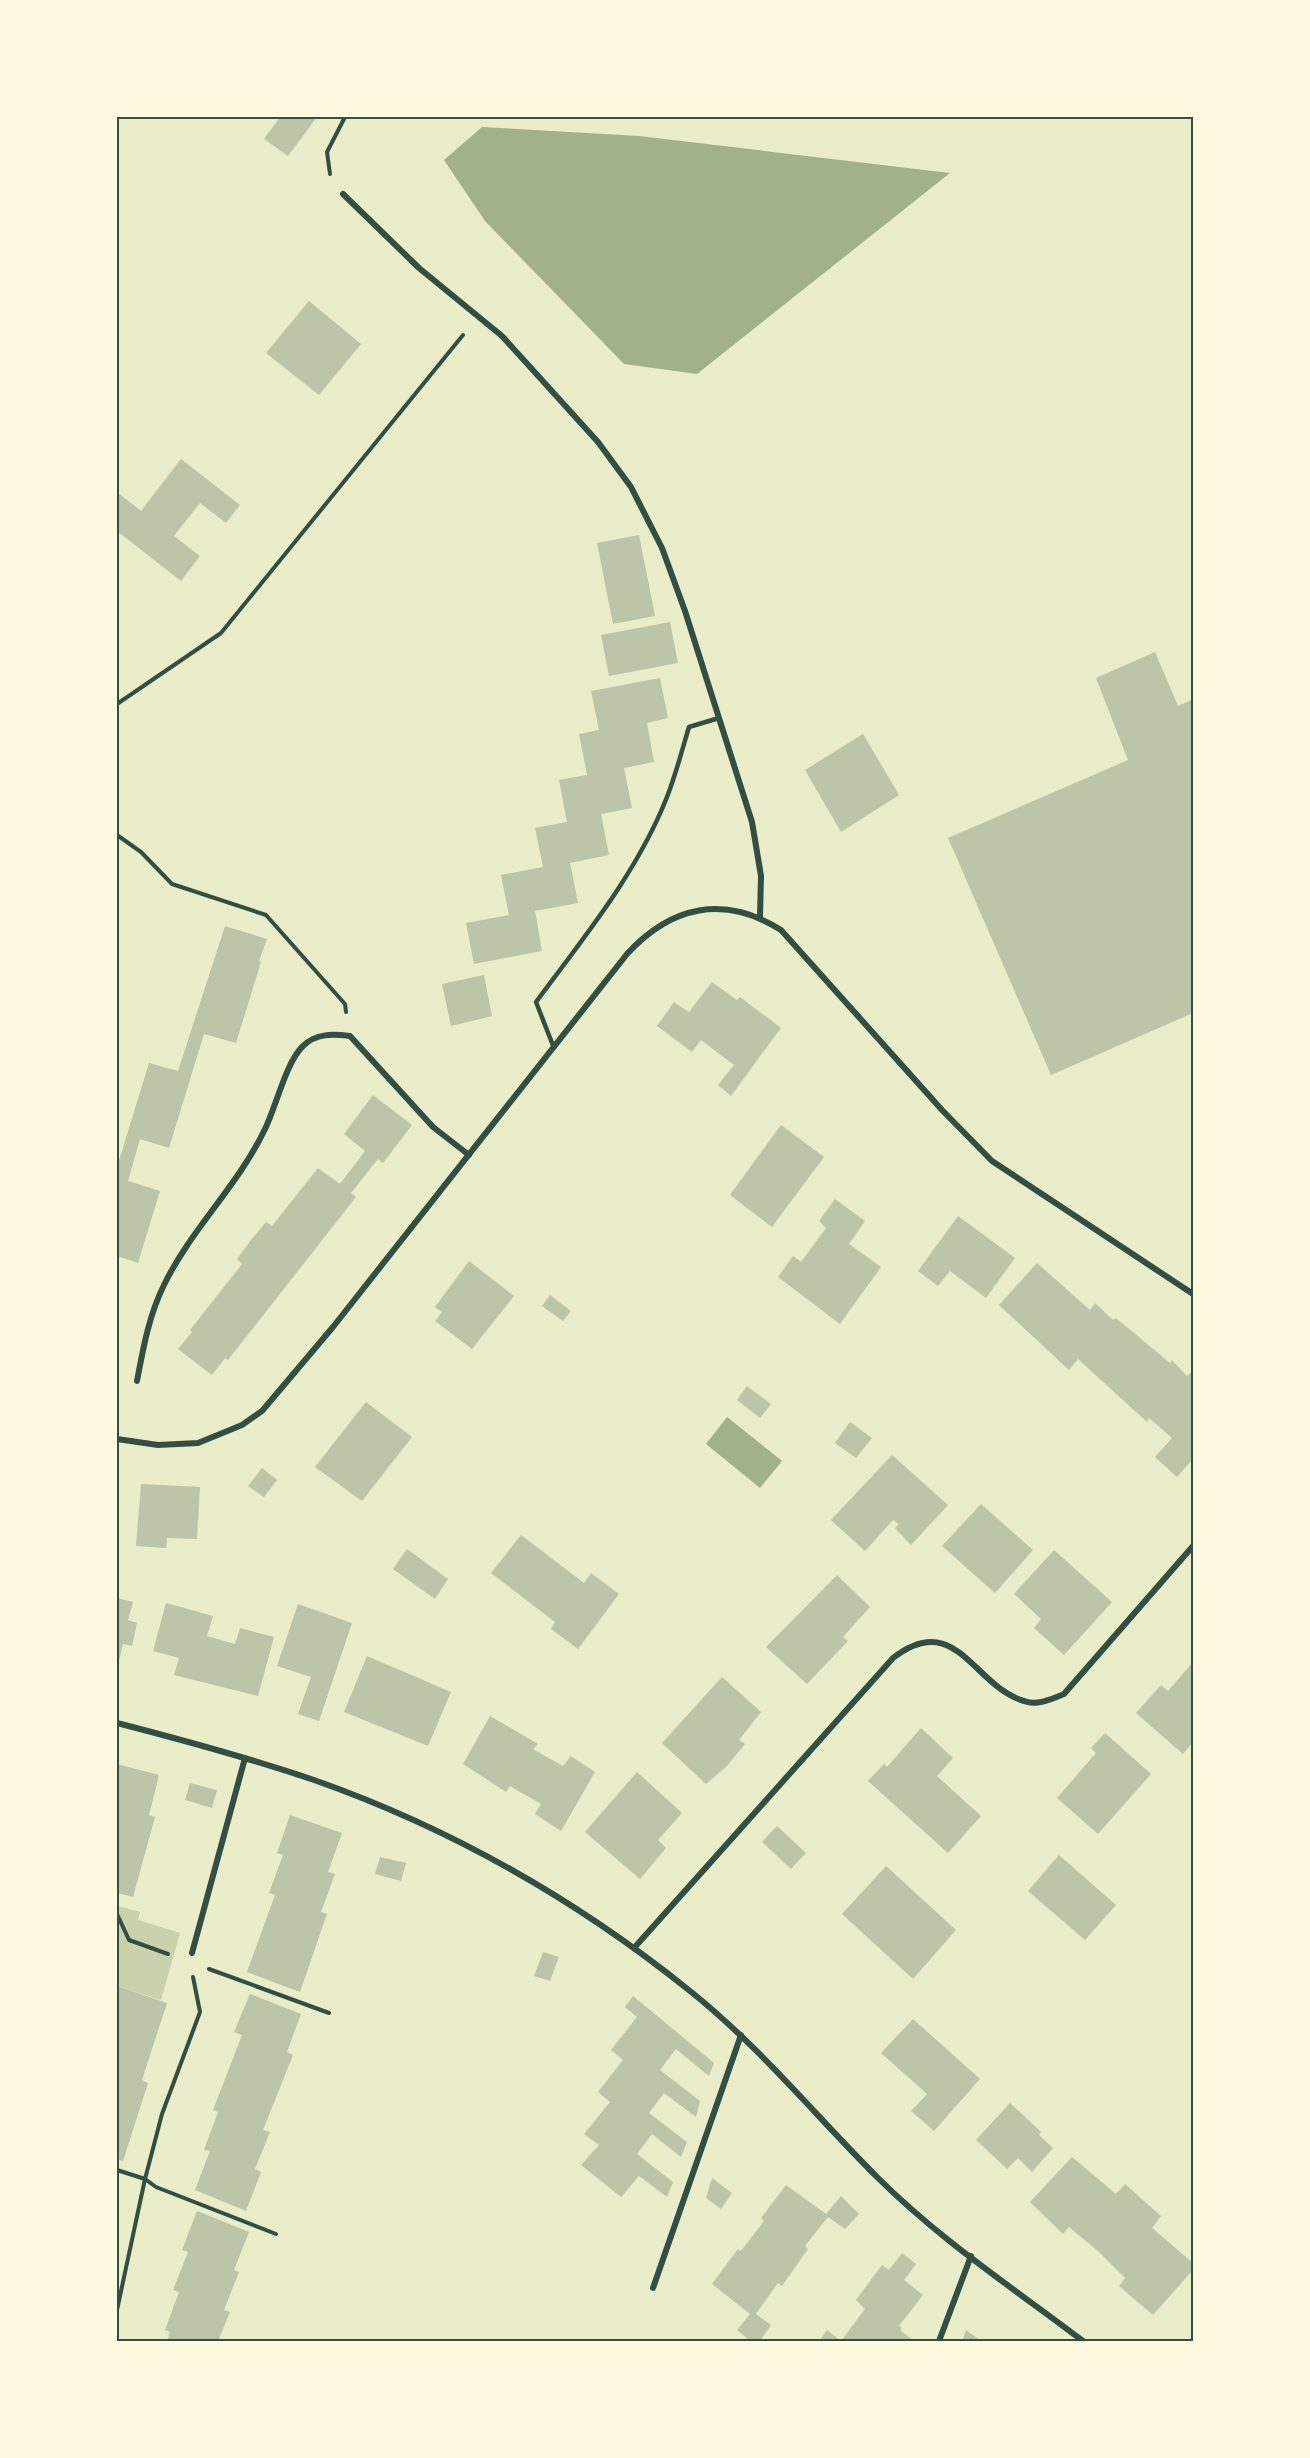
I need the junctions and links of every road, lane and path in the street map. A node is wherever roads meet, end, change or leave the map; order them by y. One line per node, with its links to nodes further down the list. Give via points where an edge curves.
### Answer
1 (345, 117): 2 (path, via 329,147 327,160 334,184)
2 (343, 195): 3 (street, via 419,268)
3 (480, 315): 4 (path, via 221,633); 5 (street, via 598,442 631,487 662,548)
4 (117, 704)
5 (719, 718): 7 (street, via 752,822 761,876); 9 (lane, via 689,727 666,798 640,852 608,905 536,1002)
6 (117, 835): 8 (path, via 141,852 172,884 266,915 345,1004)
7 (760, 916): 9 (street, via 711,909 684,913 662,923 627,954); 11 (street, via 802,951 992,1161)
8 (350, 1036): 10 (street, via 433,1127); 12 (street, via 317,1037 303,1046 293,1060 265,1129 239,1176 178,1259 163,1286)
9 (554, 1047): 10 (street)
10 (469, 1155): 13 (street, via 262,1411 242,1425 198,1443 158,1445)
11 (1193, 1294)
12 (137, 1382)
13 (117, 1439)
14 (1193, 1546): 18 (street, via 1064,1694 1046,1702 1025,1702 1007,1694 960,1653 943,1644 925,1641 908,1646 893,1658)
15 (117, 1723): 16 (street)
16 (245, 1758): 18 (street, via 383,1807 469,1847 549,1892); 19 (street)
17 (117, 1914): 20 (path, via 129,1940)
18 (634, 1948): 22 (street)
19 (192, 1953): 20 (path)
20 (190, 1962): 21 (path); 24 (path, via 200,2012 162,2114)
21 (329, 2013)
22 (741, 2035): 26 (street, via 877,2177 921,2218); 27 (street)
23 (117, 2170): 24 (path)
24 (145, 2180): 25 (path); 28 (path)
25 (276, 2234)
26 (971, 2256): 29 (street); 30 (street)
27 (653, 2288)
28 (117, 2310)
29 (939, 2341)
30 (1083, 2341)

